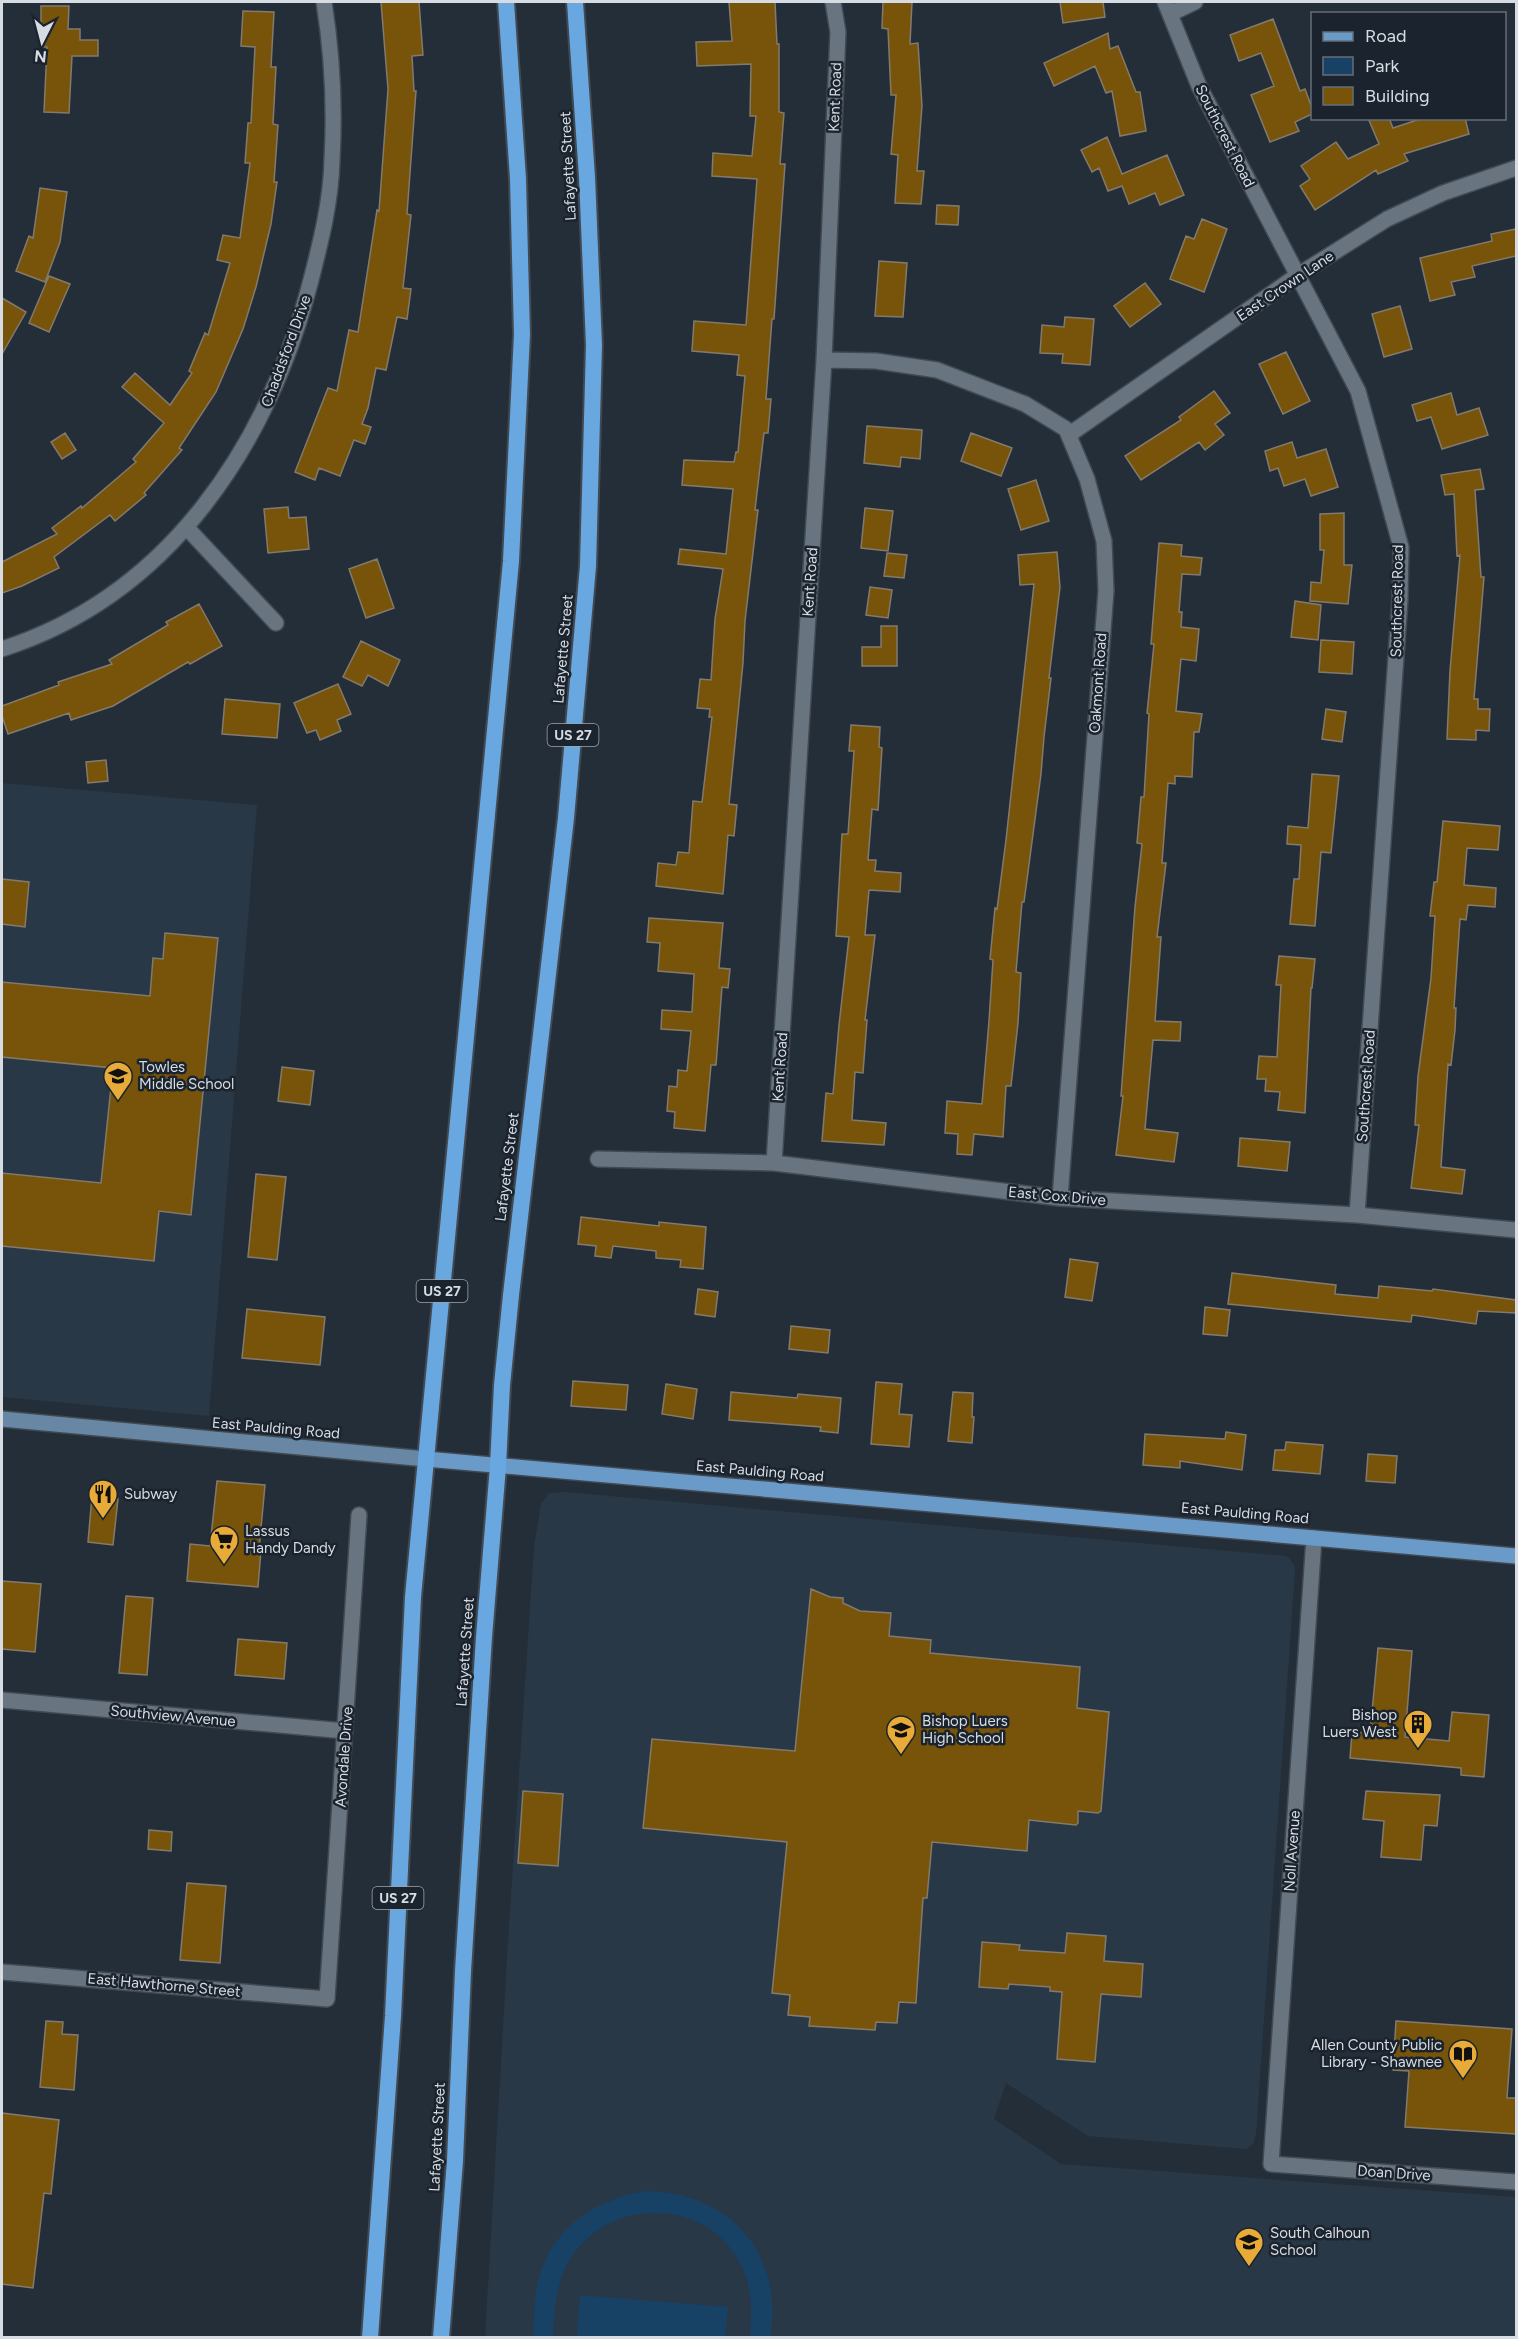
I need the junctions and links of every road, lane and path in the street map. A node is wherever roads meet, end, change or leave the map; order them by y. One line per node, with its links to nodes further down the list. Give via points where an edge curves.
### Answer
1 (324, 2): 11 (street, Chaddsford Drive, via 332,88 332,161 326,216 307,296 279,379 260,418 237,459)
2 (506, 2): 20 (highway, US 27, via 518,179 522,334 511,561)
3 (575, 2): 21 (highway, Lafayette Street / US 27, via 594,345 588,566 566,818 510,1295)
4 (833, 2): 9 (street, Kent Road, via 838,32)
5 (1195, 2): 6 (street)
6 (1167, 8): 8 (street, Southcrest Road, via 1199,86)
7 (1516, 168): 8 (street, East Crown Lane, via 1443,193 1387,219)
8 (1298, 275): 10 (street, East Crown Lane); 17 (street, Southcrest Road, via 1358,391 1401,547)
9 (824, 360): 10 (street, via 876,361 937,370 1025,404); 15 (street, Kent Road)
10 (1070, 434): 16 (street, Oakmont Road, via 1104,541 1106,591)
11 (187, 528): 12 (street); 13 (street, Chaddsford Drive, via 134,578 97,606)
12 (276, 623)
13 (2, 649)
14 (598, 1159): 15 (street, East Cox Drive)
15 (774, 1162): 16 (street, East Cox Drive)
16 (1060, 1198): 17 (street, East Cox Drive)
17 (1357, 1215): 18 (street, East Cox Drive)
18 (1516, 1230)
19 (2, 1419): 20 (main road, East Paulding Road)
20 (426, 1459): 21 (main road, East Paulding Road); 31 (highway, US 27, via 413,1608 393,2016)
21 (498, 1466): 23 (main road, East Paulding Road); 32 (highway, Lafayette Street / US 27)
22 (359, 1515): 26 (street, Avondale Drive)
23 (1314, 1538): 24 (main road, East Paulding Road); 29 (street, Noll Avenue)
24 (1516, 1556)
25 (2, 1700): 26 (street, Southview Avenue)
26 (345, 1731): 28 (street, Avondale Drive)
27 (2, 1972): 28 (street, East Hawthorne Street)
28 (327, 1999)
29 (1271, 2164): 30 (street, Doan Drive)
30 (1516, 2182)
31 (370, 2337)
32 (441, 2337)

